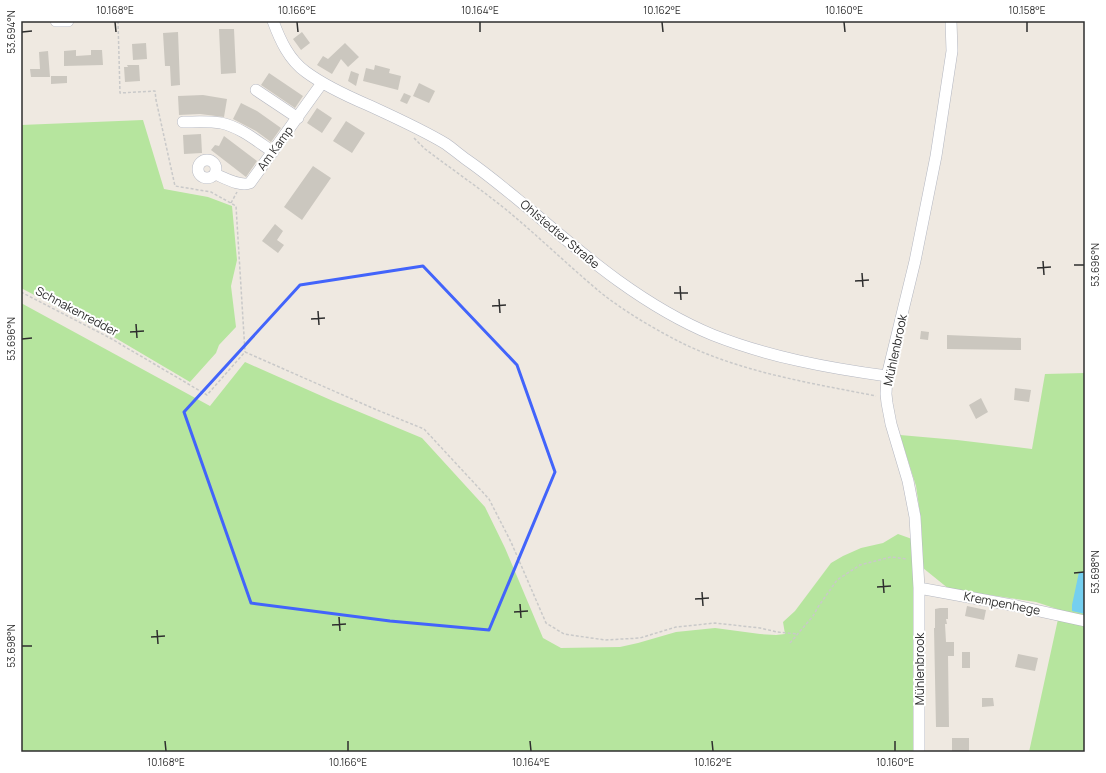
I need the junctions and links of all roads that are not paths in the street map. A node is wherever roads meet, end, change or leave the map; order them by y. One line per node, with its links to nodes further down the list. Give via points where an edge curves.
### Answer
1 (56, 21): 2 (street)
2 (68, 21)
3 (273, 21): 5 (street, Ohlstedter Straße, via 287,52 305,72)
4 (951, 21): 11 (street, Mühlenbrook, via 952,50 936,156 915,261)
5 (322, 83): 7 (street, Am Kamp); 11 (street, Ohlstedter Straße, via 446,145 506,189 613,278 675,317 713,335 762,351 809,364)
6 (256, 90): 7 (street)
7 (298, 118): 9 (street, Am Kamp)
8 (183, 122): 9 (street, via 230,125)
9 (273, 152): 10 (street, Am Kamp, via 250,183 239,184)
10 (215, 174)
11 (887, 376): 12 (street, Mühlenbrook, via 888,410 908,481 915,517)
12 (919, 588): 13 (street, Krempenhege); 14 (street, Mühlenbrook)
13 (1085, 621)
14 (919, 752)

